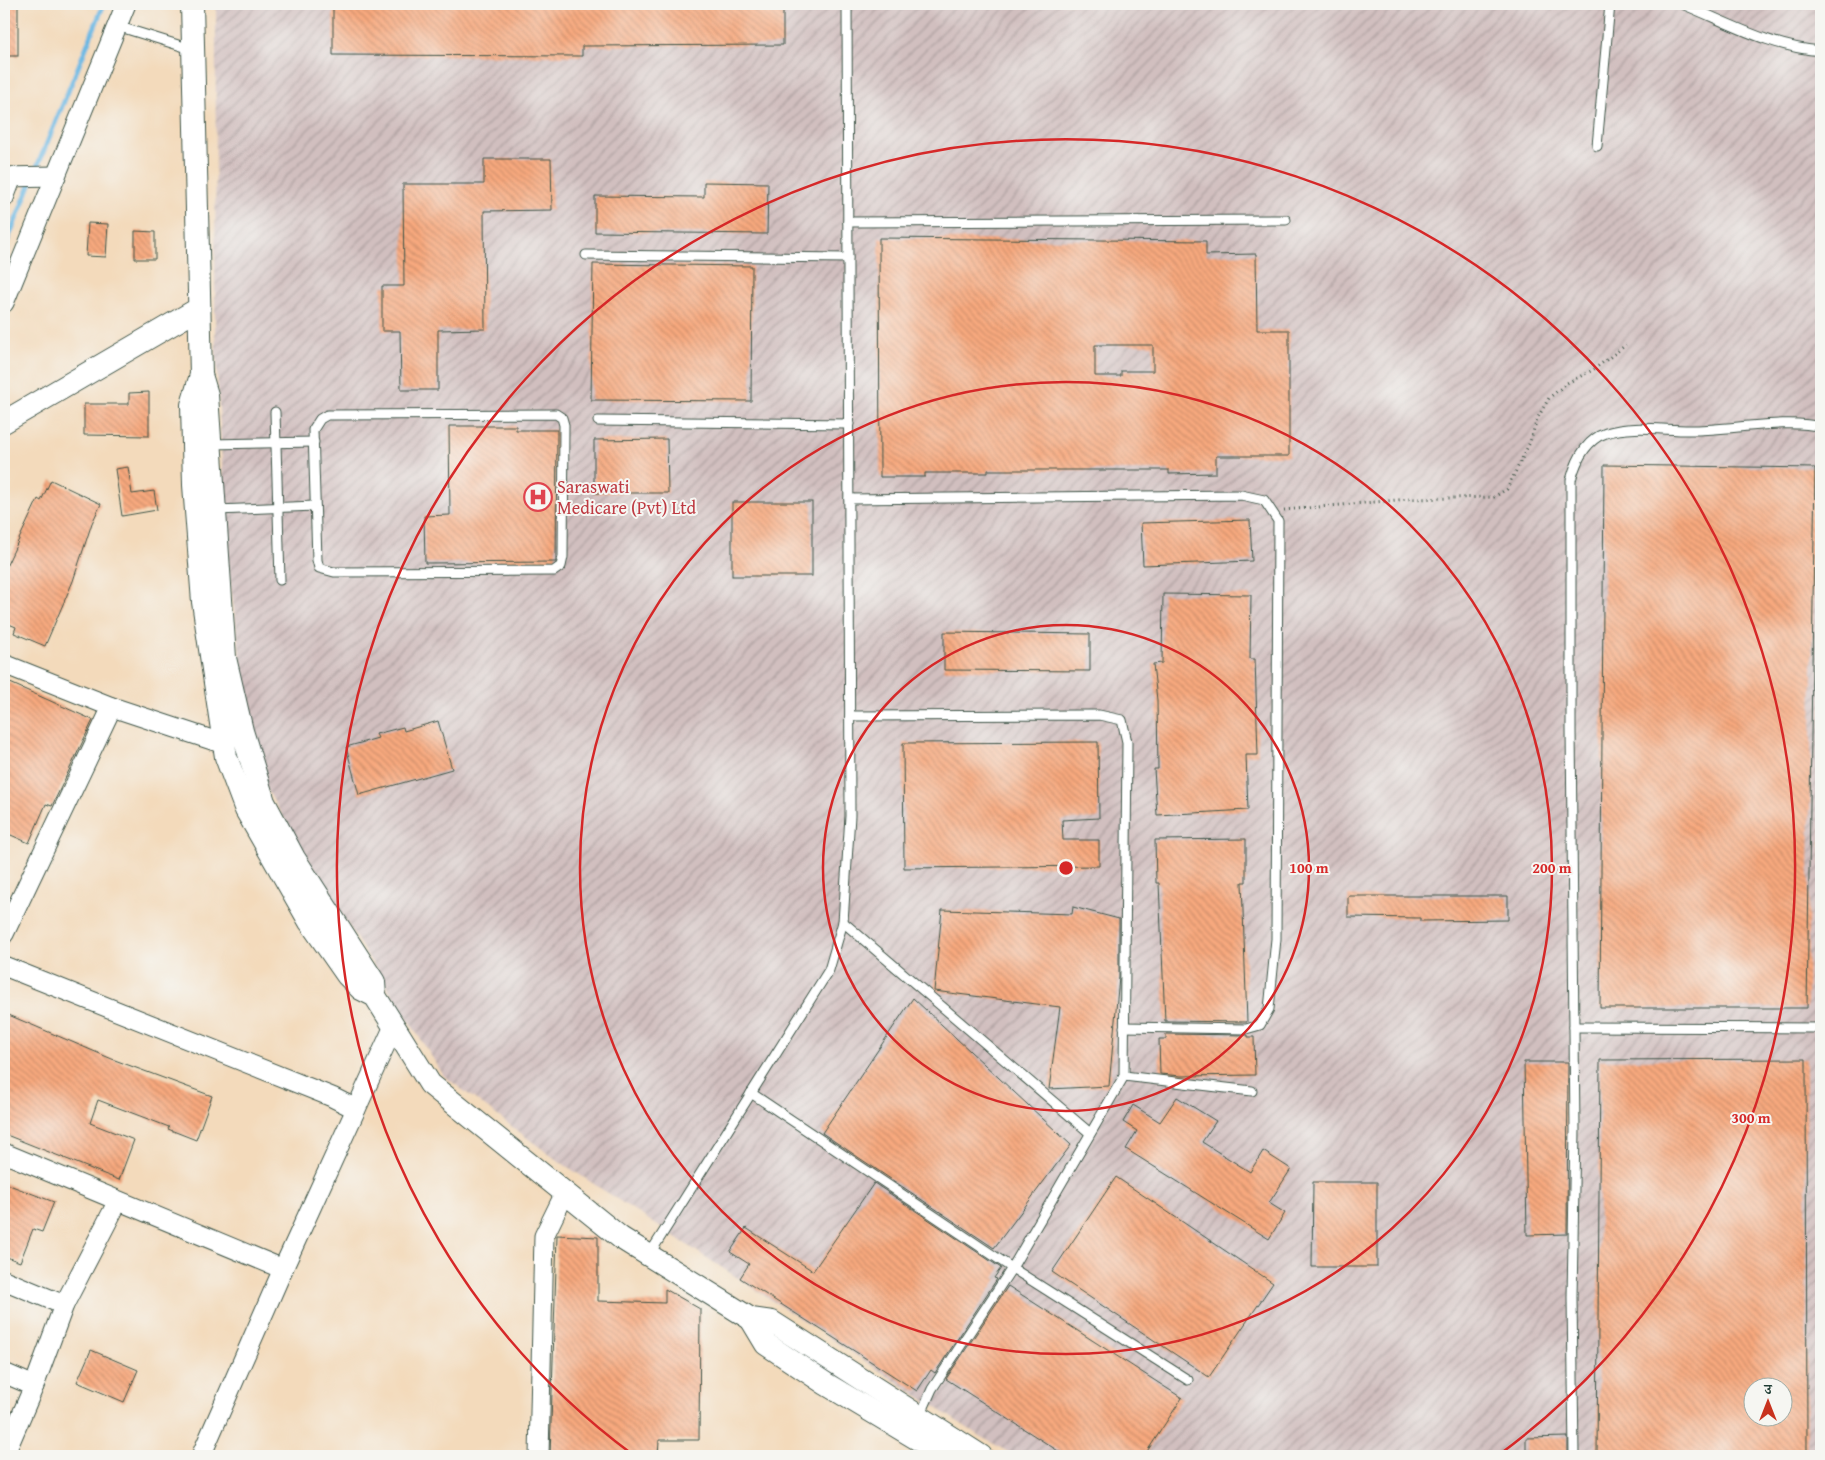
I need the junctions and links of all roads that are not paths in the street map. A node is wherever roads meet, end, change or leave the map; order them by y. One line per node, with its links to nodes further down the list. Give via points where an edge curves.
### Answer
1 (126, 4): 6 (street)
2 (192, 4): 7 (street)
3 (847, 4): 13 (lane)
4 (1610, 4): 9 (lane)
5 (1682, 4): 8 (lane, via 1767,40 1797,49)
6 (117, 26): 7 (lane); 10 (street)
7 (193, 49): 18 (street)
8 (1821, 51)
9 (1597, 146)
10 (28, 177): 11 (street); 16 (street)
11 (4, 198)
12 (1286, 220): 13 (lane)
13 (848, 222): 15 (lane)
14 (586, 255): 15 (lane)
15 (848, 258): 23 (lane)
16 (9, 269): 17 (street)
17 (4, 303)
18 (198, 309): 19 (street); 22 (street)
19 (201, 375): 27 (street, via 207,396); 36 (street, via 192,405 194,485 203,602)
20 (275, 412): 26 (lane)
21 (598, 421): 23 (lane)
22 (4, 422)
23 (849, 424): 28 (lane)
24 (1821, 427): 43 (lane, via 1790,424 1696,430 1624,430 1606,434 1590,443 1576,462 1571,480)
25 (314, 442): 26 (lane); 29 (lane); 29 (lane, via 313,430 327,415 556,414 564,425 561,566 554,571 324,571 319,568 317,560)
26 (276, 443): 27 (lane); 30 (lane)
27 (211, 444): 31 (street)
28 (849, 499): 35 (lane); 42 (lane, via 1241,494 1264,500 1278,522 1277,886 1269,1009 1260,1025 1246,1029)
29 (315, 506): 30 (lane)
30 (278, 508): 31 (lane); 32 (lane)
31 (216, 510): 40 (street, via 225,658 242,731 264,802 294,858 374,982)
32 (280, 580)
33 (4, 664): 34 (street)
34 (112, 707): 36 (street); 38 (street)
35 (850, 716): 37 (lane, via 850,816); 42 (lane, via 1099,715 1122,720 1127,742)
36 (224, 744): 40 (street, via 246,810 310,922 347,976)
37 (843, 922): 47 (lane, via 829,970); 49 (lane)
38 (4, 934)
39 (4, 966): 48 (street)
40 (374, 996): 41 (street)
41 (394, 1026): 48 (street); 51 (street, via 430,1084)
42 (1124, 1027): 45 (lane)
43 (1574, 1027): 44 (lane); 68 (lane)
44 (1821, 1028)
45 (1124, 1076): 46 (lane); 49 (lane)
46 (1252, 1091)
47 (751, 1093): 53 (lane); 54 (lane)
48 (356, 1109): 55 (street)
49 (1090, 1133): 54 (lane)
50 (4, 1154): 52 (street)
51 (565, 1193): 53 (street); 66 (street, via 544,1236)
52 (118, 1201): 55 (street); 57 (street)
53 (649, 1256): 58 (street)
54 (1012, 1268): 60 (lane); 62 (lane, via 932,1389)
55 (283, 1269): 65 (street)
56 (4, 1280): 57 (street)
57 (64, 1305): 61 (street)
58 (752, 1319): 62 (street, via 772,1322); 63 (street, via 766,1344 826,1384)
59 (4, 1373): 61 (street)
60 (1188, 1380)
61 (34, 1386): 64 (street)
62 (919, 1417): 63 (street)
63 (940, 1449): 67 (street)
64 (4, 1456)
65 (201, 1456)
66 (539, 1456)
67 (981, 1456)
68 (1574, 1456)

